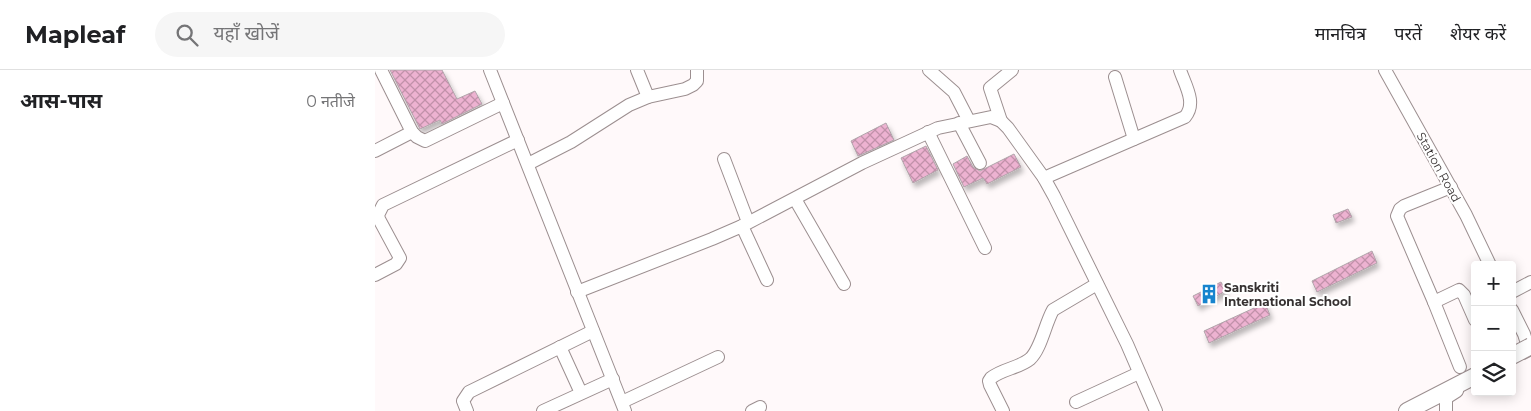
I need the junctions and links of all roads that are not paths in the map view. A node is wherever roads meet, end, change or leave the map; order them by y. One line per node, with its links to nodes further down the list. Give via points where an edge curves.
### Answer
1 (381, 70): 14 (street)
2 (490, 70): 11 (street)
3 (637, 70): 10 (street)
4 (697, 70): 10 (street, via 697,81 693,85)
5 (929, 70): 13 (street, via 954,92)
6 (1012, 70): 12 (street, via 990,88)
7 (1180, 70): 16 (street, via 1191,102 1189,112 1185,117)
8 (1385, 70): 23 (street, Station Road)
9 (1115, 78): 16 (street)
10 (648, 97): 21 (street, via 618,110 582,136)
11 (503, 103): 14 (street, via 425,141); 17 (street)
12 (1001, 121): 13 (street, via 991,117); 22 (street)
13 (964, 122): 15 (street); 20 (street)
14 (412, 132): 18 (street)
15 (928, 132): 24 (street); 26 (street)
16 (1134, 139): 22 (street)
17 (518, 140): 21 (street); 28 (street, via 383,205 379,219 400,258 396,264)
18 (375, 151)
19 (724, 159): 25 (street)
20 (980, 163)
21 (528, 164): 34 (street)
22 (1044, 178): 32 (street)
23 (1451, 187): 27 (street, Station Road); 35 (street, via 1404,206 1397,216)
24 (795, 199): 25 (street); 31 (street)
25 (745, 224): 29 (street); 34 (street)
26 (985, 248)
27 (1489, 261)
28 (375, 275)
29 (767, 280)
30 (1531, 282): 33 (street)
31 (843, 284)
32 (1097, 284): 45 (street); 55 (street, via 1053,310 1028,361 991,378 990,385)
33 (1516, 290)
34 (577, 292): 38 (street)
35 (1434, 302): 36 (street, via 1459,290); 44 (street)
36 (1471, 311)
37 (1516, 318): 42 (street, via 1529,350)
38 (593, 331): 40 (street); 46 (street)
39 (1531, 346): 41 (main road, bridge)
40 (560, 347): 49 (street); 53 (street, via 469,392 463,400)
41 (1516, 355)
42 (1516, 356)
43 (718, 357): 52 (street)
44 (1460, 367)
45 (1139, 373): 51 (street); 56 (street)
46 (613, 379): 49 (street); 52 (street)
47 (1471, 379): 50 (main road)
48 (1471, 384): 50 (street)
49 (581, 393): 54 (street)
50 (1445, 401): 57 (main road); 58 (main road)
51 (1076, 402)
52 (623, 407)
53 (467, 411)
54 (543, 411)
55 (1003, 411)
56 (1156, 411)
57 (1407, 411)
58 (1421, 411)

